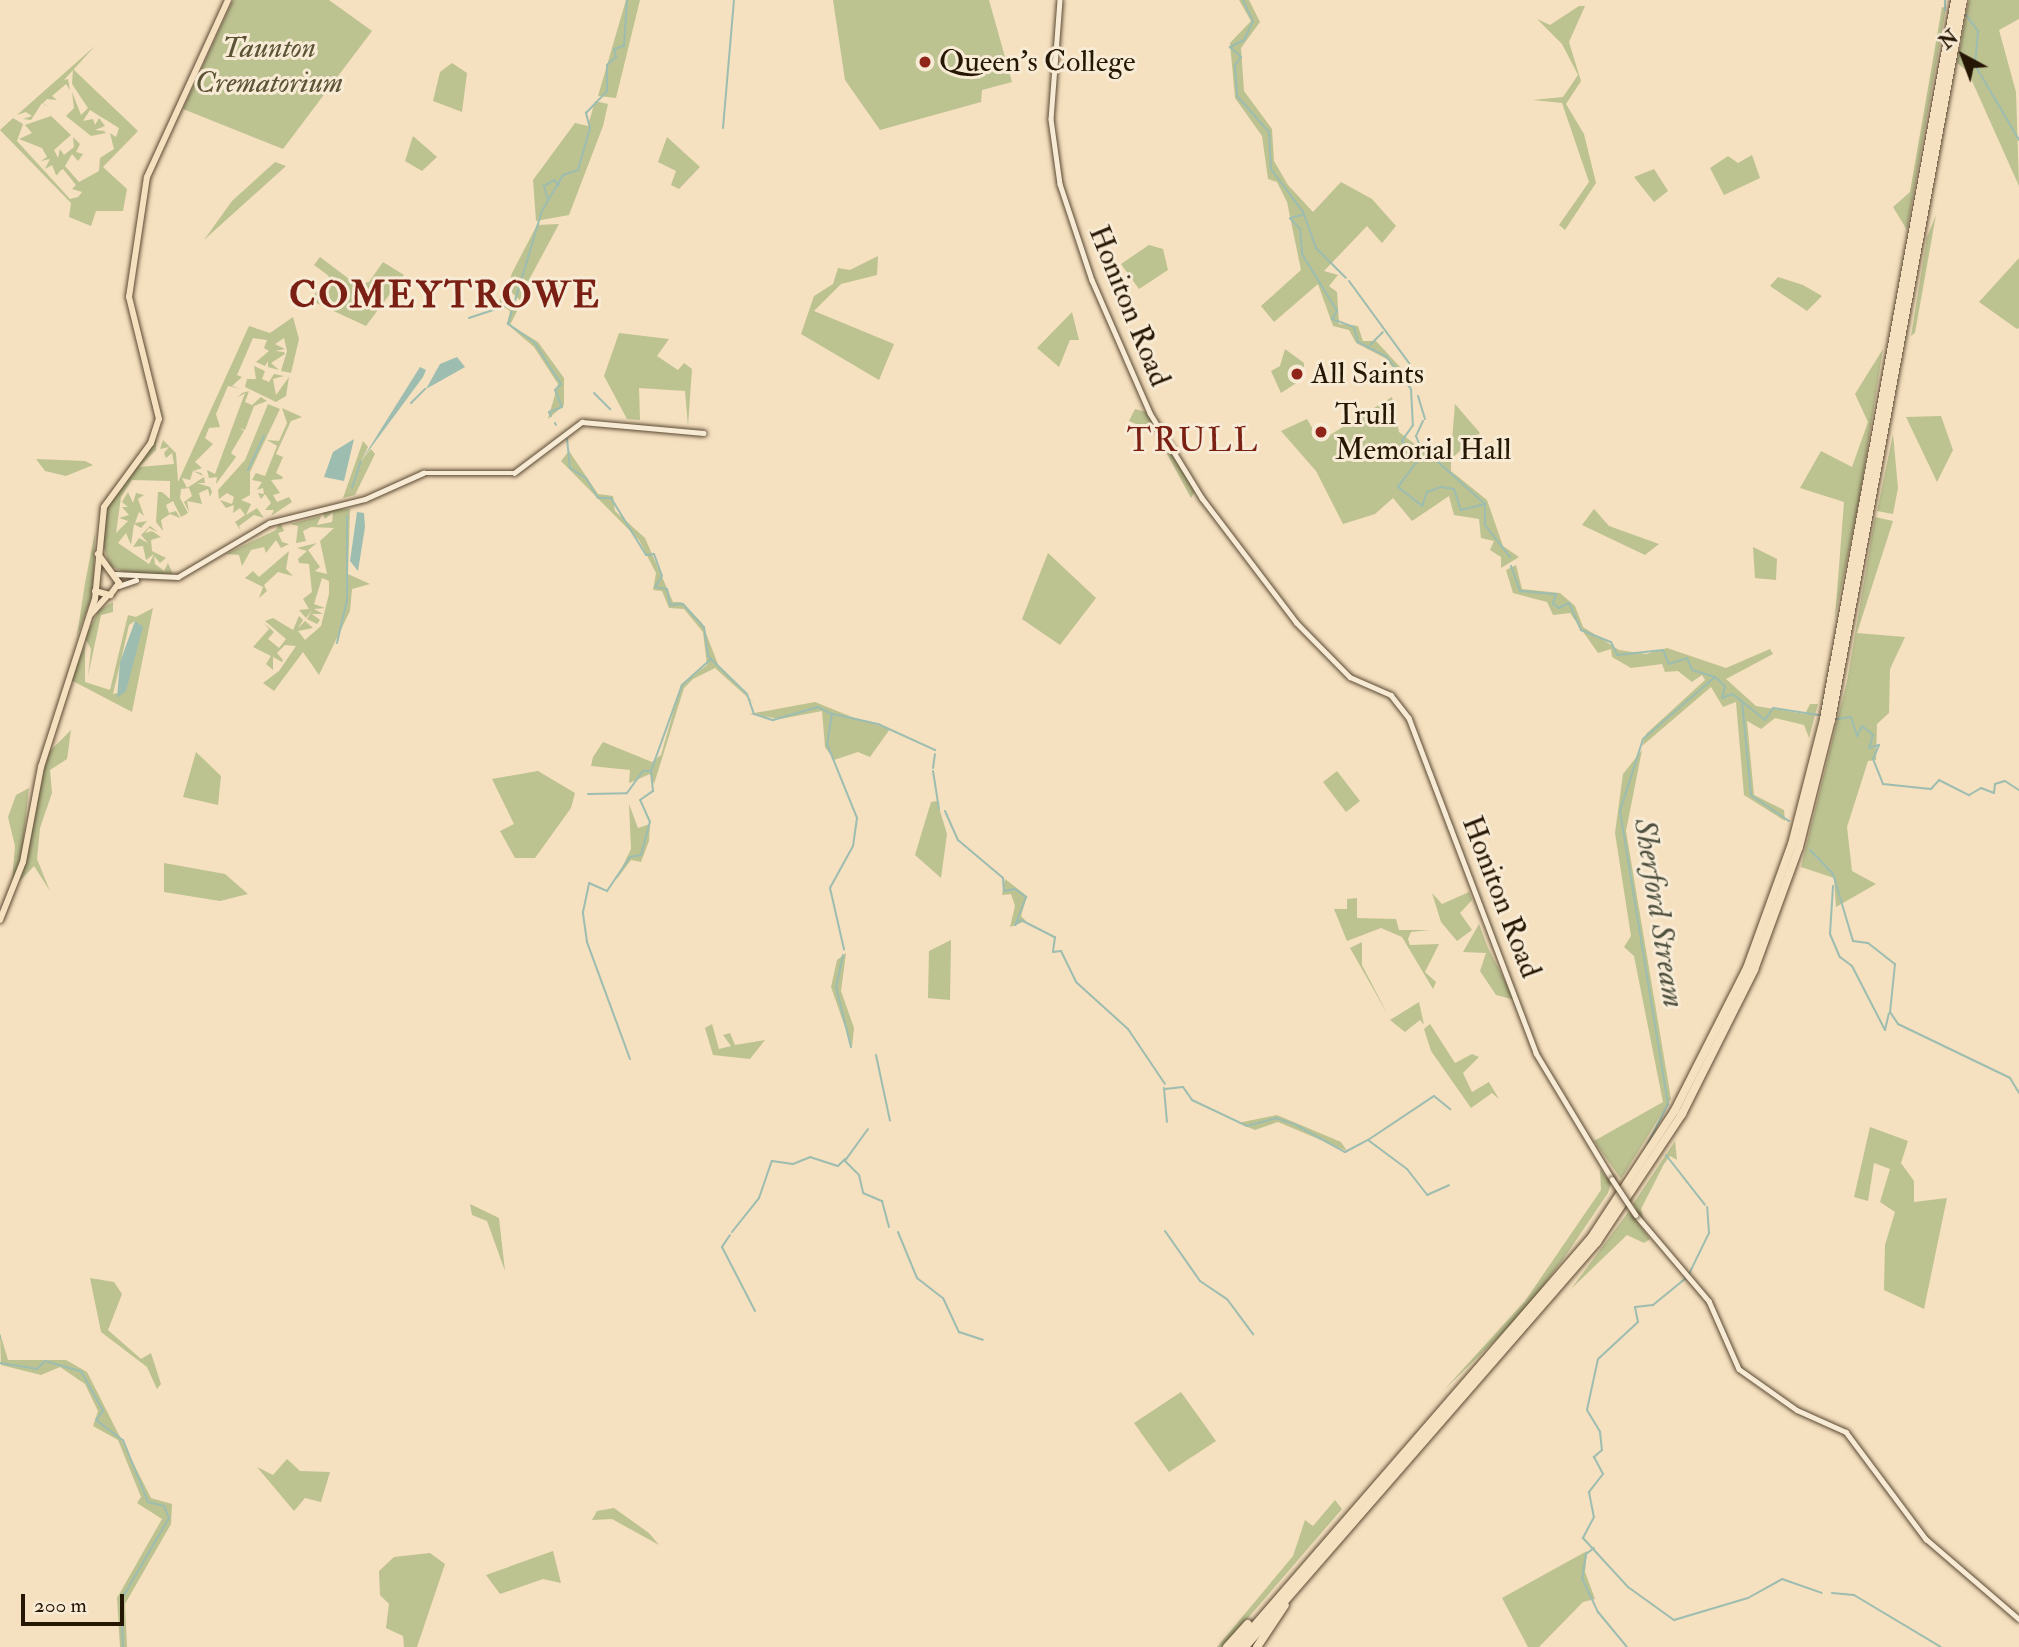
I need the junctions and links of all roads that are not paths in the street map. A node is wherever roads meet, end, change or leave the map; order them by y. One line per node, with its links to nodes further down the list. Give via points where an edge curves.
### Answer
1 (228, 0): 6 (main road, via 147,177 131,272 131,320 158,402 151,443 106,499)
2 (1060, 0): 17 (street, Honiton Road, bridge, via 1051,119 1063,195 1150,413 1202,498 1296,622 1350,677 1391,695 1409,718 1536,1053 1636,1215 1709,1301 1739,1370 1797,1410 1846,1432 1926,1539)
3 (1955, 0): 16 (highway, via 1824,719 1792,844 1747,968 1675,1110 1591,1238)
4 (1963, 0): 15 (highway, via 1831,720 1799,847 1754,970 1682,1114 1597,1242)
5 (704, 433): 9 (street, via 582,422 517,473 416,475 365,499 269,523 178,577)
6 (98, 554): 7 (main road); 8 (main road)
7 (112, 572): 8 (main road); 9 (street); 10 (main road)
8 (94, 578): 11 (main road)
9 (137, 579): 10 (street)
10 (118, 586): 12 (main road)
11 (95, 591): 12 (main road); 13 (main road)
12 (107, 596): 13 (main road)
13 (83, 625): 14 (main road, via 41,767 23,862)
14 (0, 919)
15 (1308, 1570): 20 (highway); 21 (highway)
16 (1277, 1594): 18 (highway); 19 (highway)
17 (2019, 1619)
18 (1227, 1647)
19 (1236, 1647)
20 (1245, 1647)
21 (1257, 1647)

